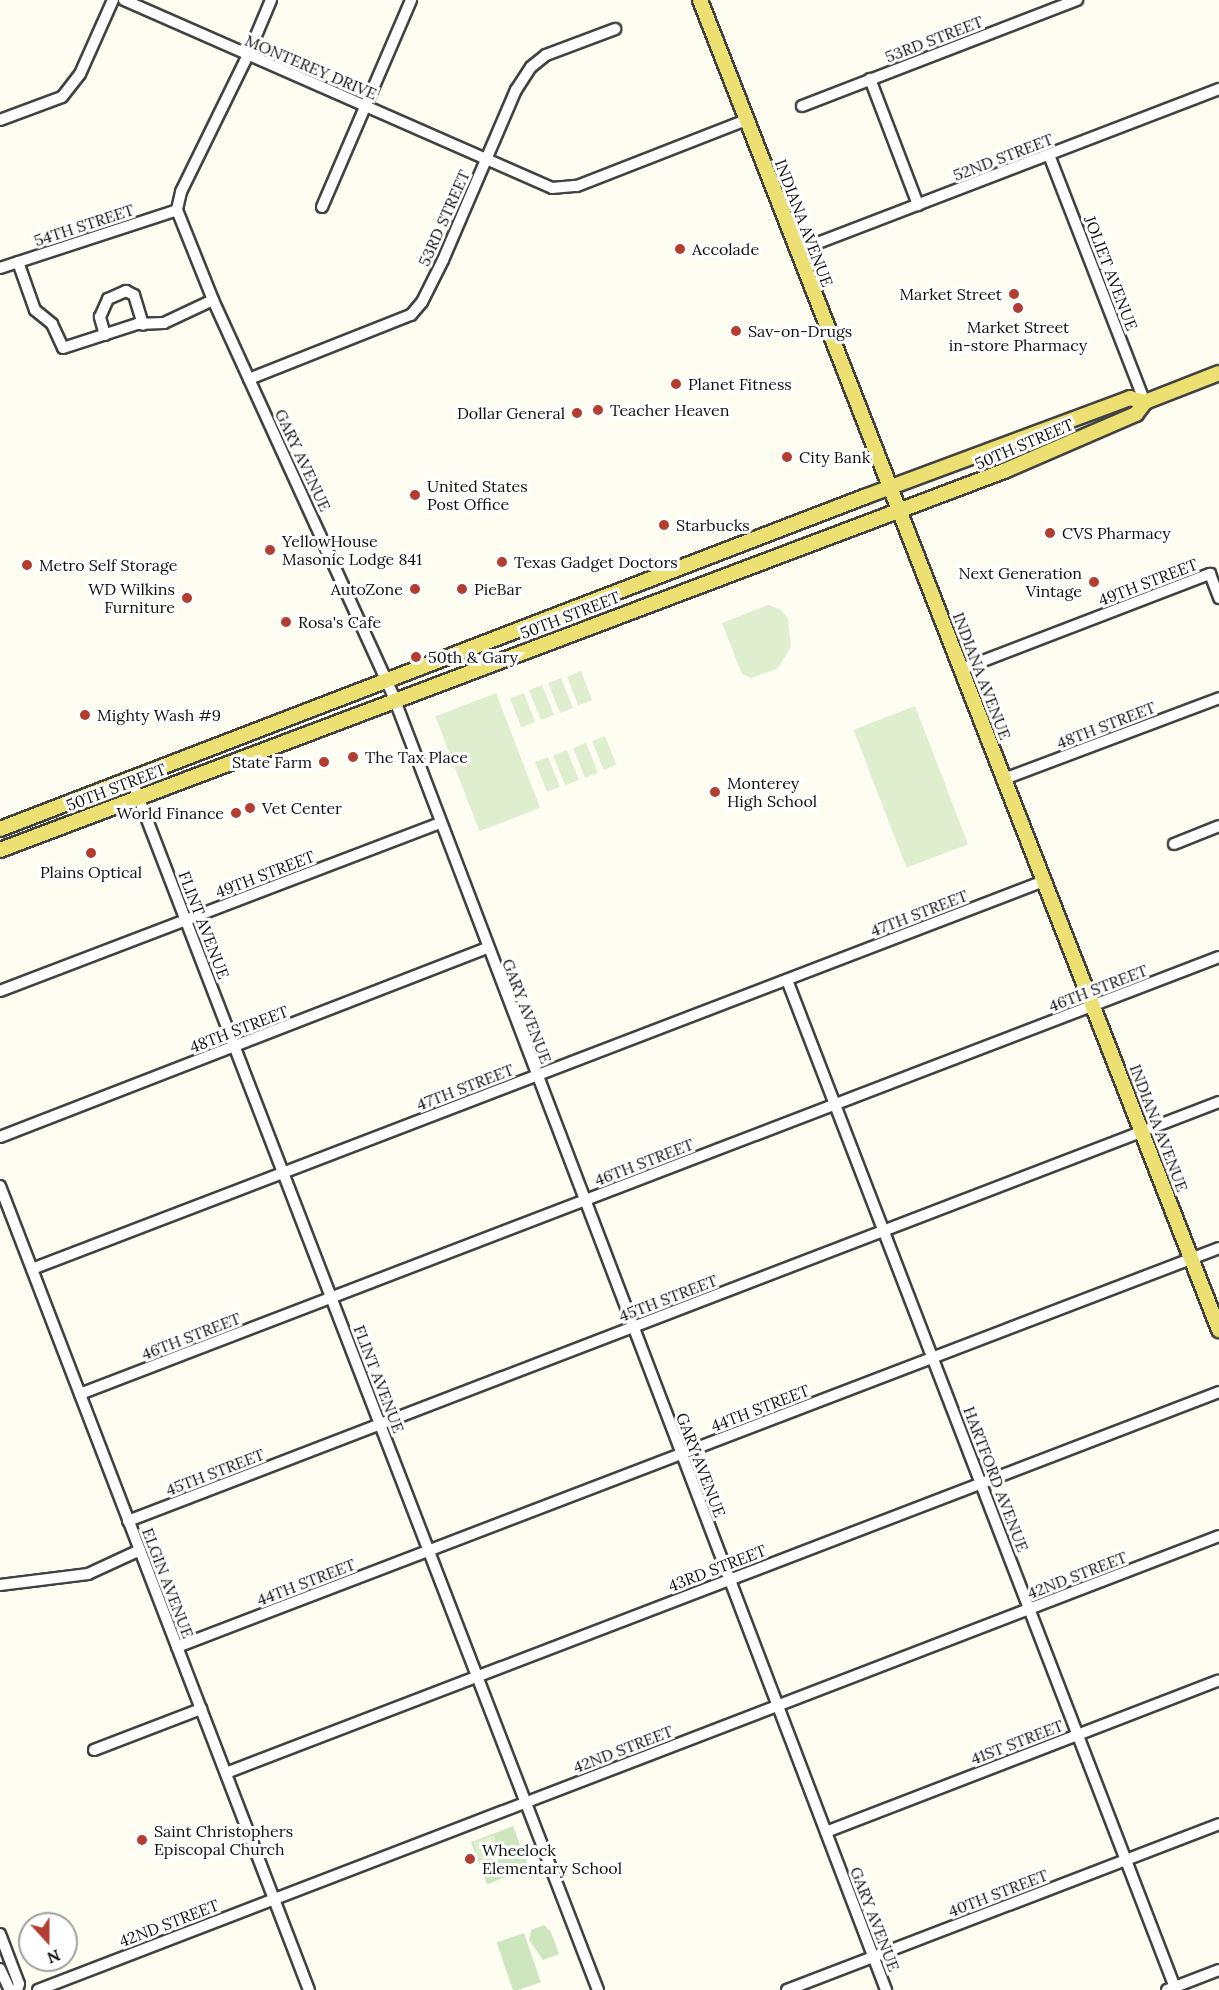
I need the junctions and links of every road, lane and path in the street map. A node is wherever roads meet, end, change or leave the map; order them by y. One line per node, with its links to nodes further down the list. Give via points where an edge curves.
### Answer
1 (112, 0): 13 (street, via 80,74 68,91 57,102)
2 (124, 0): 8 (street, MONTEREY DRIVE)
3 (271, 0): 8 (street)
4 (411, 0): 12 (street)
5 (701, 0): 14 (main road, INDIANA AVENUE)
6 (1077, 0): 9 (street, 53RD STREET)
7 (615, 28): 16 (street, via 546,55 531,68 516,90)
8 (247, 57): 12 (street, MONTEREY DRIVE); 19 (street, via 181,192)
9 (870, 79): 11 (street, 53RD STREET); 17 (street)
10 (1219, 89): 15 (street, 52ND STREET)
11 (802, 106)
12 (365, 107): 16 (street, MONTEREY DRIVE); 18 (street)
13 (0, 120)
14 (746, 120): 16 (street, 53RD STREET, via 562,189); 20 (main road, INDIANA AVENUE)
15 (1050, 155): 17 (street, 52ND STREET); 28 (street, JOLIET AVENUE)
16 (487, 160): 27 (street, 53RD STREET, via 443,260 411,315)
17 (918, 205): 20 (street, 52ND STREET)
18 (322, 207)
19 (177, 210): 21 (street, 54TH STREET); 23 (street, GARY AVENUE)
20 (797, 251): 29 (main road, INDIANA AVENUE)
21 (18, 262): 22 (street, 54TH STREET); 25 (street, via 35,310 52,324 63,348)
22 (0, 268)
23 (213, 300): 24 (street, via 164,323); 27 (street, GARY AVENUE)
24 (143, 325): 25 (street); 25 (street, via 134,296 126,291 108,299 100,317)
25 (105, 334)
26 (1219, 373): 28 (main road, 50TH STREET)
27 (249, 379): 33 (street, GARY AVENUE)
28 (1145, 402): 29 (main road, 50TH STREET, via 1130,398); 30 (main road, 50TH STREET, via 1136,414 1004,471)
29 (890, 487): 30 (main road, INDIANA AVENUE); 33 (main road, 50TH STREET)
30 (899, 510): 32 (main road, INDIANA AVENUE); 34 (main road, 50TH STREET)
31 (1219, 598): 32 (street, 49TH STREET, via 1210,574)
32 (962, 669): 37 (main road, INDIANA AVENUE)
33 (386, 680): 34 (street, GARY AVENUE); 36 (main road, 50TH STREET)
34 (394, 698): 38 (main road, 50TH STREET); 39 (street, GARY AVENUE)
35 (1219, 698): 37 (street, 48TH STREET)
36 (131, 778): 38 (street, FLINT AVENUE); 41 (main road, 50TH STREET)
37 (1004, 780): 44 (main road, INDIANA AVENUE)
38 (138, 796): 43 (main road, 50TH STREET); 45 (street, FLINT AVENUE)
39 (440, 823): 45 (street, 49TH STREET); 46 (street, GARY AVENUE)
40 (1219, 826): 42 (street)
41 (0, 829)
42 (1173, 844)
43 (0, 850)
44 (1044, 881): 48 (street, 47TH STREET); 50 (main road, INDIANA AVENUE)
45 (186, 920): 49 (street, 49TH STREET); 51 (street, FLINT AVENUE)
46 (488, 948): 51 (street, 48TH STREET); 52 (street, GARY AVENUE)
47 (1219, 957): 50 (street, 46TH STREET)
48 (787, 980): 52 (street, 47TH STREET); 54 (street, HARTFORD AVENUE)
49 (0, 991)
50 (1094, 1005): 54 (street, 46TH STREET); 55 (main road, INDIANA AVENUE)
51 (235, 1047): 56 (street, 48TH STREET); 57 (street, FLINT AVENUE)
52 (536, 1076): 57 (street, 47TH STREET); 59 (street, GARY AVENUE)
53 (1219, 1102): 55 (street, 45TH STREET)
54 (836, 1104): 59 (street, 46TH STREET); 60 (street, HARTFORD AVENUE)
55 (1142, 1131): 60 (street, 45TH STREET); 62 (main road, INDIANA AVENUE)
56 (0, 1137)
57 (283, 1173): 63 (street, 47TH STREET); 64 (street, FLINT AVENUE)
58 (0, 1186): 63 (street, ELGIN AVENUE)
59 (584, 1201): 64 (street, 46TH STREET); 65 (street, GARY AVENUE)
60 (884, 1230): 65 (street, 45TH STREET); 67 (street, HARTFORD AVENUE)
61 (1219, 1248): 62 (street, 44TH STREET)
62 (1192, 1259): 66 (main road, INDIANA AVENUE); 67 (street, 44TH STREET)
63 (32, 1269): 69 (street, ELGIN AVENUE)
64 (332, 1298): 69 (street, 46TH STREET); 70 (street, FLINT AVENUE)
65 (632, 1328): 70 (street, 45TH STREET); 71 (street, GARY AVENUE)
66 (1219, 1330)
67 (933, 1358): 71 (street, 44TH STREET); 72 (street, HARTFORD AVENUE)
68 (1219, 1392): 72 (street, 43RD STREET)
69 (80, 1395): 73 (street, ELGIN AVENUE)
70 (380, 1424): 73 (street, 45TH STREET); 76 (street, FLINT AVENUE)
71 (681, 1454): 76 (street, 44TH STREET); 77 (street, GARY AVENUE)
72 (981, 1483): 77 (street, 43RD STREET); 79 (street, HARTFORD AVENUE)
73 (128, 1521): 75 (street, ELGIN AVENUE)
74 (1219, 1536): 79 (street, 42ND STREET)
75 (140, 1550): 78 (street, via 106,1568 73,1578); 80 (street, ELGIN AVENUE)
76 (429, 1551): 80 (street, 44TH STREET); 81 (street, FLINT AVENUE)
77 (729, 1580): 81 (street, 43RD STREET); 83 (street, GARY AVENUE)
78 (1, 1581)
79 (1030, 1609): 83 (street, 42ND STREET); 85 (street, HARTFORD AVENUE)
80 (177, 1647): 84 (street, ELGIN AVENUE)
81 (477, 1677): 87 (street, 43RD STREET); 88 (street, FLINT AVENUE)
82 (1219, 1680): 85 (street, 41ST STREET)
83 (777, 1706): 88 (street, 42ND STREET); 90 (street, GARY AVENUE)
84 (201, 1709): 86 (street); 87 (street, ELGIN AVENUE)
85 (1078, 1734): 90 (street, 41ST STREET); 91 (street, HARTFORD AVENUE)
86 (94, 1750)
87 (226, 1773): 92 (street, ELGIN AVENUE)
88 (526, 1802): 92 (street, 42ND STREET); 102 (street, FLINT AVENUE)
89 (1219, 1824): 91 (street, 40TH STREET)
90 (826, 1832): 94 (street, GARY AVENUE)
91 (1126, 1860): 94 (street, 40TH STREET); 97 (street, HARTFORD AVENUE)
92 (274, 1899): 100 (street, 42ND STREET); 101 (street, ELGIN AVENUE)
93 (0, 1934): 99 (street, via 19,1984)
94 (874, 1957): 103 (street, 40TH STREET); 104 (street, GARY AVENUE)
95 (0, 1969): 98 (street)
96 (1219, 1970): 97 (street)
97 (1172, 1989)
98 (10, 1990)
99 (17, 1990)
100 (38, 1990)
101 (309, 1990)
102 (598, 1990)
103 (788, 1990)
104 (886, 1990)

